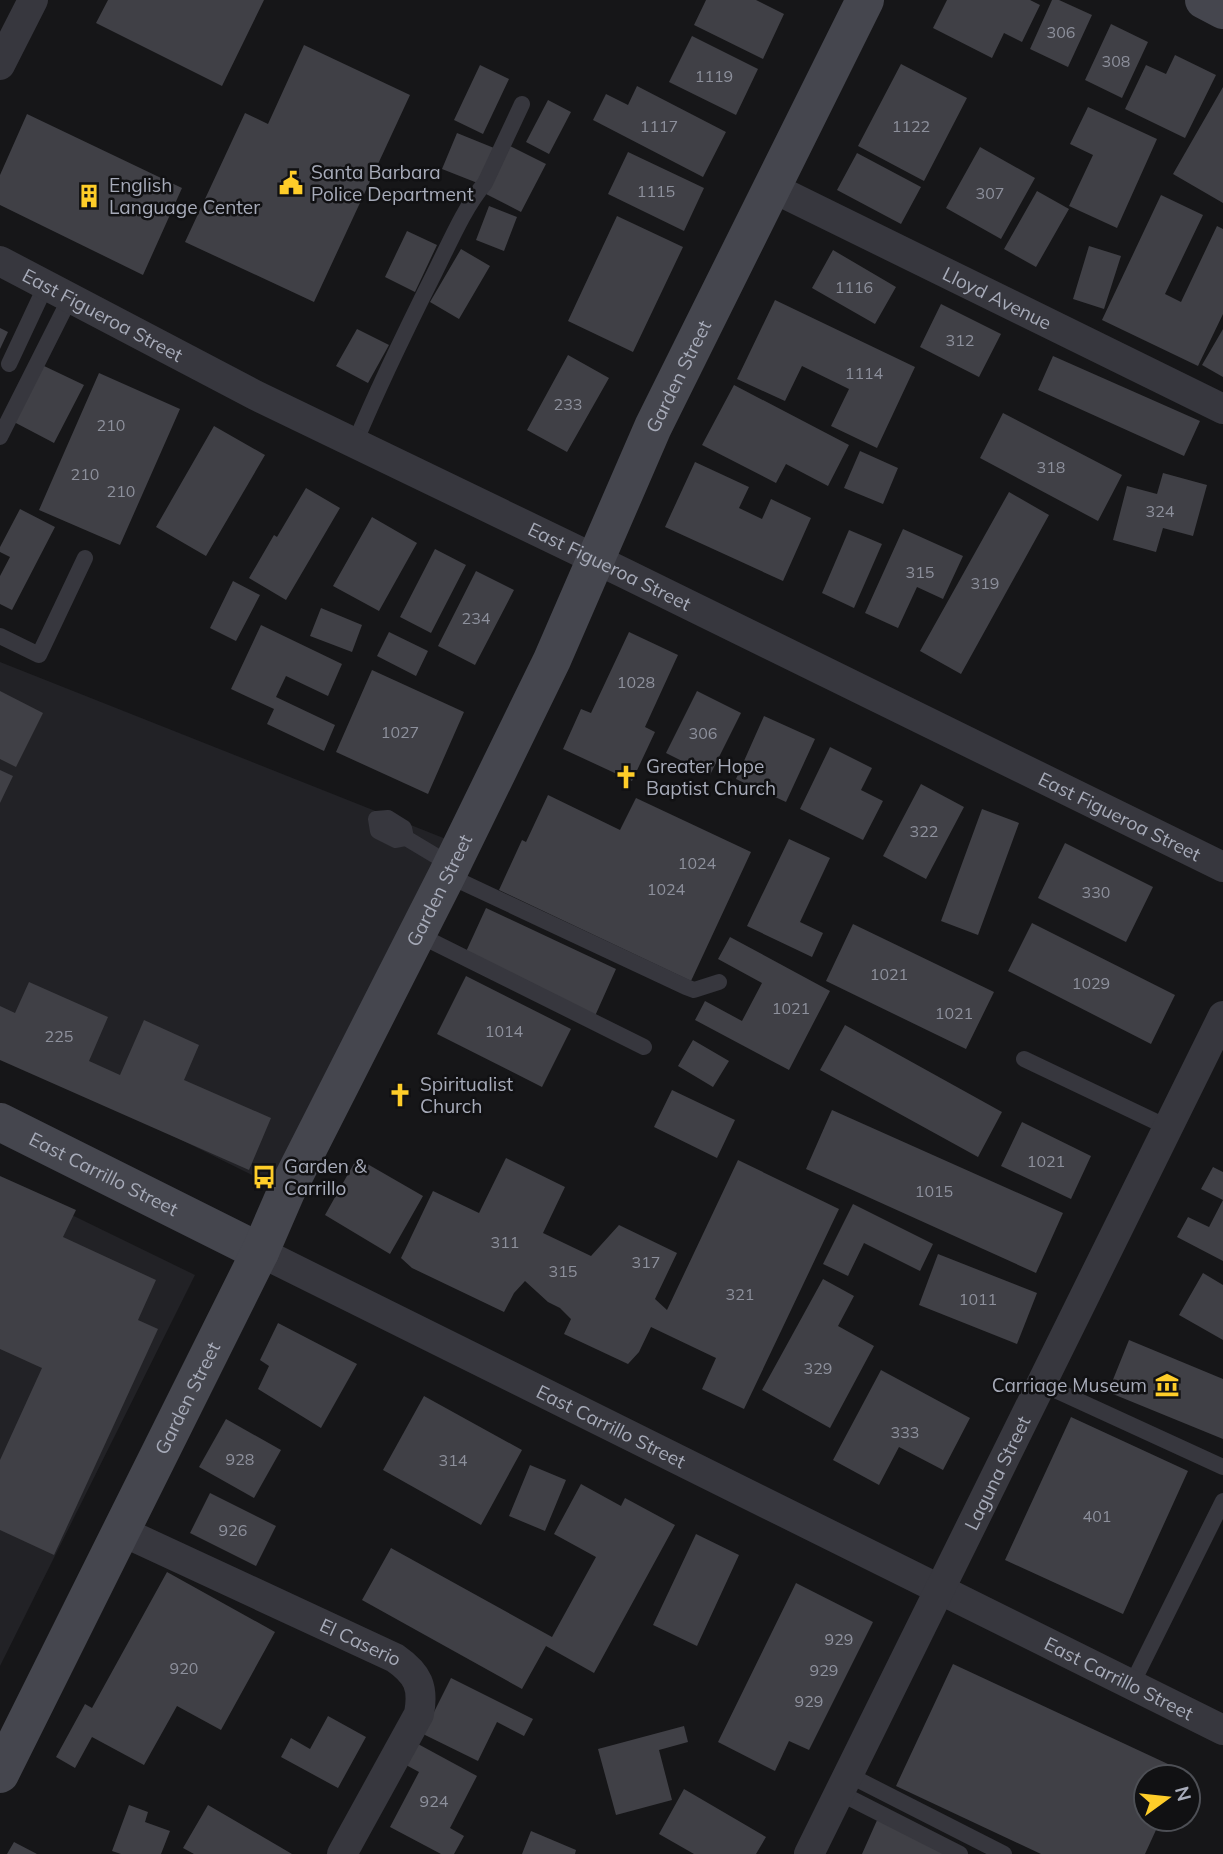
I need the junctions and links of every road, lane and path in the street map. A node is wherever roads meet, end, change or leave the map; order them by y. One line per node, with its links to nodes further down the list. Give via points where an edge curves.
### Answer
1 (33, 0): 5 (street)
2 (865, 0): 7 (main road, Garden Street)
3 (1204, 0): 4 (main road)
4 (1223, 10)
5 (0, 65)
6 (522, 104): 13 (lane, via 403,336)
7 (771, 187): 11 (street, Lloyd Avenue); 15 (main road, Garden Street, via 653,427)
8 (0, 261): 9 (street, East Figueroa Street)
9 (58, 292): 10 (lane); 12 (lane); 13 (street, East Figueroa Street)
10 (9, 364)
11 (1223, 409)
12 (0, 437)
13 (355, 443): 15 (street, East Figueroa Street)
14 (85, 558): 16 (lane, via 39,655)
15 (595, 559): 18 (street, East Figueroa Street); 19 (main road, Garden Street, via 552,660)
16 (0, 636)
17 (406, 838): 19 (lane)
18 (1223, 867)
19 (449, 870): 20 (main road, Garden Street); 21 (lane, via 686,987 694,990)
20 (417, 934): 23 (lane); 27 (main road, Garden Street)
21 (719, 982)
22 (1223, 1016): 26 (street, Laguna Street)
23 (644, 1047)
24 (1024, 1059): 26 (lane)
25 (0, 1122): 27 (main road, East Carrillo Street)
26 (1169, 1128): 28 (street, Laguna Street)
27 (260, 1252): 31 (main road, Garden Street); 32 (street, East Carrillo Street)
28 (1042, 1384): 29 (lane); 32 (street, Laguna Street)
29 (1223, 1466)
30 (1223, 1501): 33 (lane)
31 (121, 1531): 35 (main road, Garden Street); 37 (street, El Caserio, via 409,1667 422,1698 419,1714)
32 (940, 1590): 33 (street, East Carrillo Street); 36 (street, Laguna Street)
33 (1132, 1684): 34 (street, East Carrillo Street)
34 (1223, 1730)
35 (0, 1774)
36 (844, 1784): 38 (street, Laguna Street); 39 (lane); 40 (lane)
37 (342, 1854)
38 (809, 1854)
39 (960, 1854)
40 (1004, 1854)

